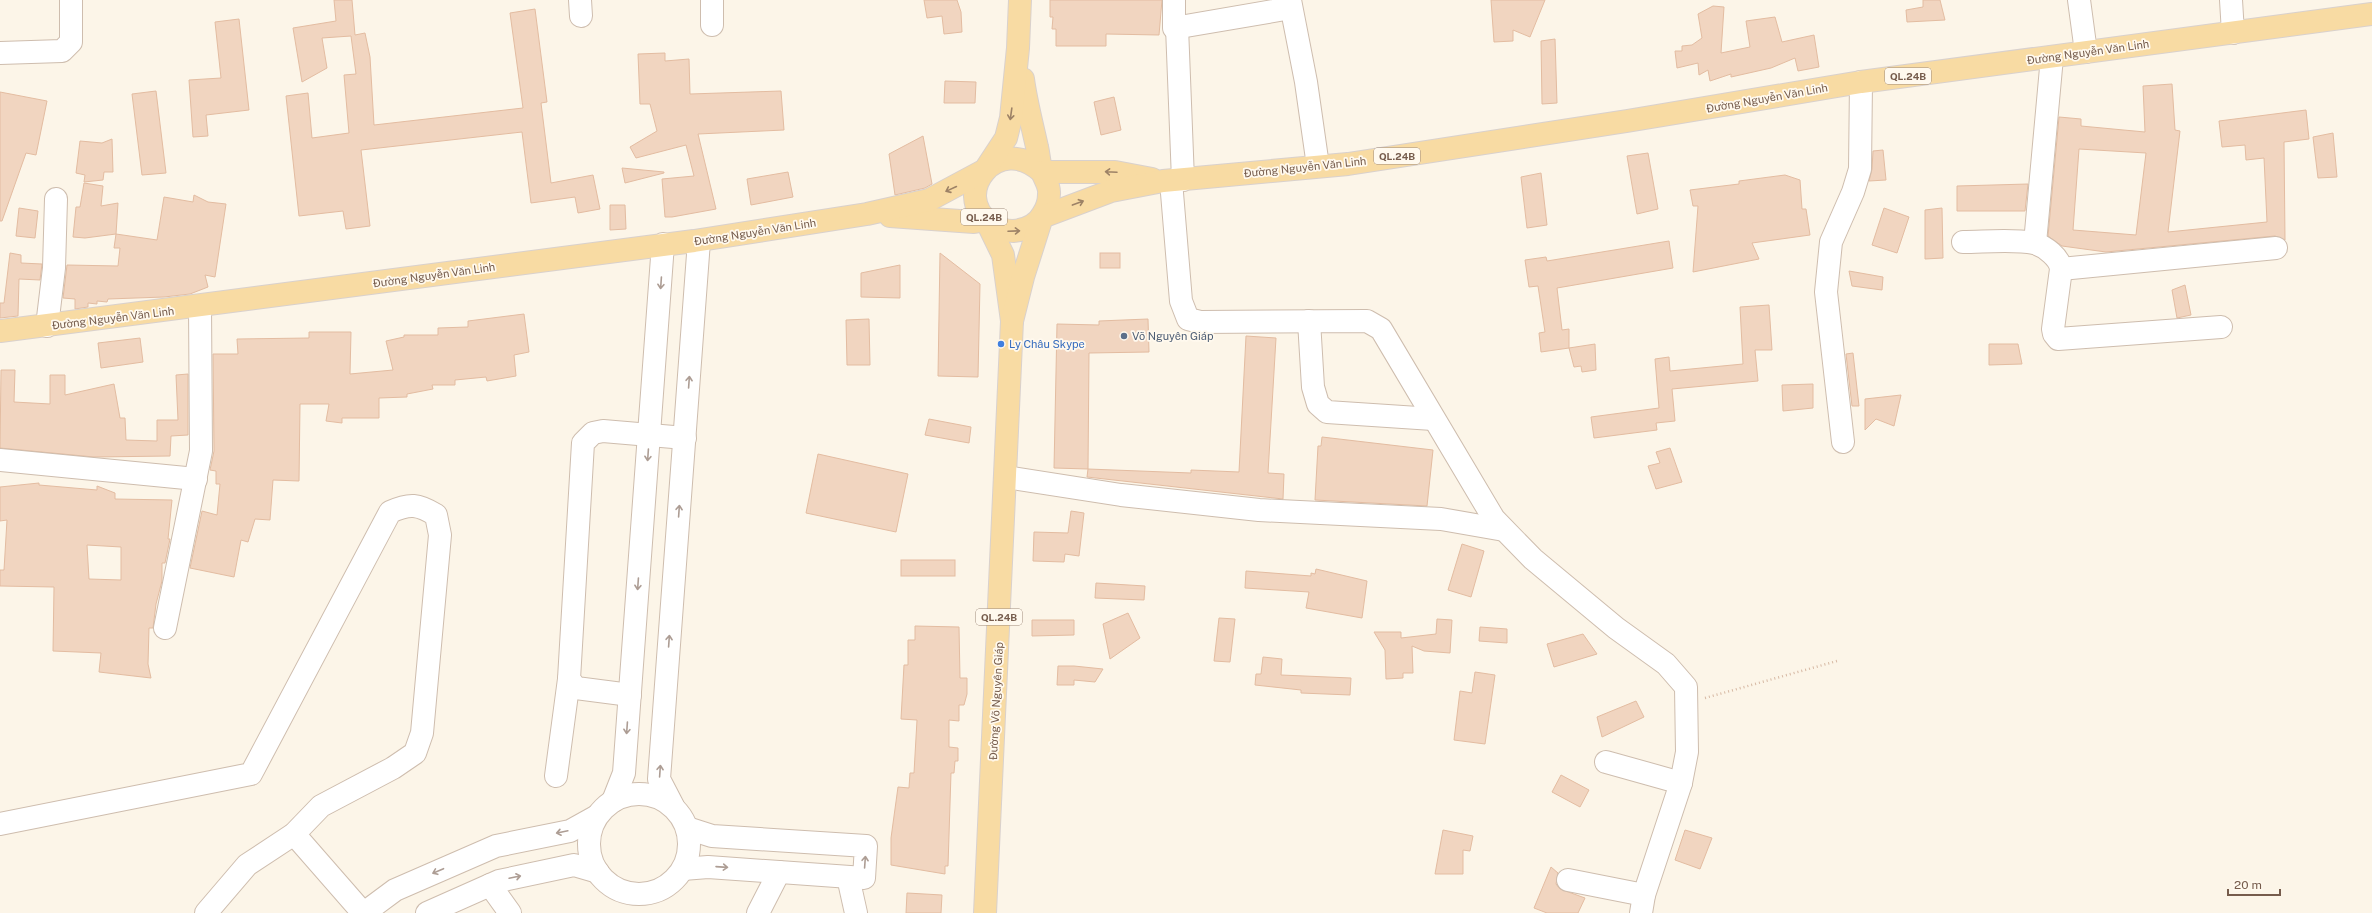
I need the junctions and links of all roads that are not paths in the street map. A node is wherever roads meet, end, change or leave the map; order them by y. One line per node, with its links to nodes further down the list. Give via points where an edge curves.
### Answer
1 (71, 0): 14 (street, via 71,42 62,51)
2 (712, 0): 9 (street)
3 (1020, 0): 12 (main road)
4 (1174, 0): 10 (street, via 1174,28)
5 (2079, 0): 13 (street)
6 (2231, 0): 11 (street)
7 (1290, 4): 10 (street); 17 (street, via 1306,82)
8 (2372, 14): 11 (main road, Đường Nguyễn Văn Linh / QL.24B)
9 (712, 25)
10 (1177, 27): 20 (street)
11 (2233, 33): 13 (main road, Đường Nguyễn Văn Linh / QL.24B)
12 (1018, 48): 18 (main road, one-way to 18, via 1011,118 1006,138); 19 (main road, via 1028,116)
13 (2086, 52): 15 (main road, Đường Nguyễn Văn Linh / QL.24B)
14 (0, 53)
15 (2052, 57): 16 (main road, Đường Nguyễn Văn Linh / QL.24B); 27 (street)
16 (1861, 82): 17 (main road, Đường Nguyễn Văn Linh / QL.24B, via 1627,121 1348,164); 40 (street, via 1860,169 1831,242 1826,292)
17 (1318, 166): 20 (main road, Đường Nguyễn Văn Linh / QL.24B)
18 (985, 170): 19 (main road, via 999,160 1011,157 1033,164); 22 (main road, Đường Nguyễn Văn Linh, one-way to 22, via 929,200); 24 (main road, QL.24B, via 977,185 976,197 979,209)
19 (1042, 172): 20 (main road, Đường Nguyễn Văn Linh / QL.24B, one-way to 19, via 1115,172); 23 (main road, via 1048,182 1050,194 1048,206)
20 (1172, 181): 23 (main road, Đường Nguyễn Văn Linh / QL.24B, one-way to 20, via 1111,191); 33 (street, via 1181,301 1188,319 1200,322)
21 (56, 199): 34 (street, via 54,268)
22 (867, 214): 24 (main road, Đường Nguyễn Văn Linh, via 974,222); 25 (main road, Đường Nguyễn Văn Linh)
23 (1042, 217): 24 (main road, QL.24B, one-way to 23, via 996,228 1020,231 1032,226); 32 (main road, Đường Võ Nguyên Giáp, via 1022,277)
24 (986, 220): 32 (main road, Đường Võ Nguyên Giáp, via 1002,255)
25 (699, 240): 28 (main road, Đường Nguyễn Văn Linh); 39 (street, one-way to 25)
26 (1963, 242): 27 (street)
27 (2035, 243): 30 (street, via 2055,256 2061,263)
28 (664, 244): 31 (main road, Đường Nguyễn Văn Linh); 38 (street, one-way to 38)
29 (2276, 248): 30 (street)
30 (2061, 269): 35 (street, via 2053,329 2058,339)
31 (200, 306): 34 (main road, Đường Nguyễn Văn Linh); 43 (street, via 201,451)
32 (1012, 321): 42 (main road, Đường Võ Nguyên Giáp / QL.24B)
33 (1308, 321): 37 (street, via 1366,321 1381,329); 37 (street, via 1313,387 1318,404 1327,412)
34 (47, 326): 36 (main road, Đường Nguyễn Văn Linh)
35 (2221, 327)
36 (0, 331)
37 (1433, 419): 44 (street, via 1494,519)
38 (649, 433): 39 (street); 46 (street, via 603,431 593,433 583,443); 47 (street, one-way to 47)
39 (685, 438): 52 (street, one-way to 39, via 659,780)
40 (1843, 442)
41 (0, 460): 43 (street)
42 (1006, 477): 44 (street, via 1121,495 1251,510 1441,519); 70 (main road, Đường Võ Nguyên Giáp / QL.24B)
43 (196, 479): 45 (street)
44 (1504, 530): 50 (street, via 1533,559 1616,628 1666,664 1686,687 1687,752)
45 (165, 628)
46 (570, 679): 47 (street, via 576,688); 49 (street)
47 (630, 695): 51 (street, one-way to 51, via 624,773)
48 (1606, 762): 50 (street)
49 (556, 776)
50 (1682, 783): 63 (street)
51 (613, 801): 52 (street, via 624,795 641,793 658,797); 53 (street)
52 (673, 806): 55 (street)
53 (597, 816): 58 (street, via 590,832 589,848); 65 (street, one-way to 65, via 570,831 496,846 395,890)
54 (0, 824): 56 (street, via 251,774 390,512 404,506 422,507 436,516 440,536 422,733 415,753 393,768 321,806)
55 (687, 828): 57 (street, via 690,836 689,854); 60 (street, one-way to 55, via 864,878 866,846 712,836)
56 (294, 834): 64 (street, via 247,865); 65 (street)
57 (684, 869): 58 (street, via 667,886 644,895 628,894 614,888); 59 (street, one-way to 59, via 708,866)
58 (598, 872): 62 (street, one-way to 58, via 574,865)
59 (779, 872): 60 (street); 68 (street)
60 (848, 877): 69 (street)
61 (1568, 880): 63 (street)
62 (490, 885): 66 (street); 67 (street)
63 (1643, 904)
64 (206, 913)
65 (364, 913)
66 (427, 913)
67 (510, 913)
68 (758, 913)
69 (856, 913)
70 (985, 913)

